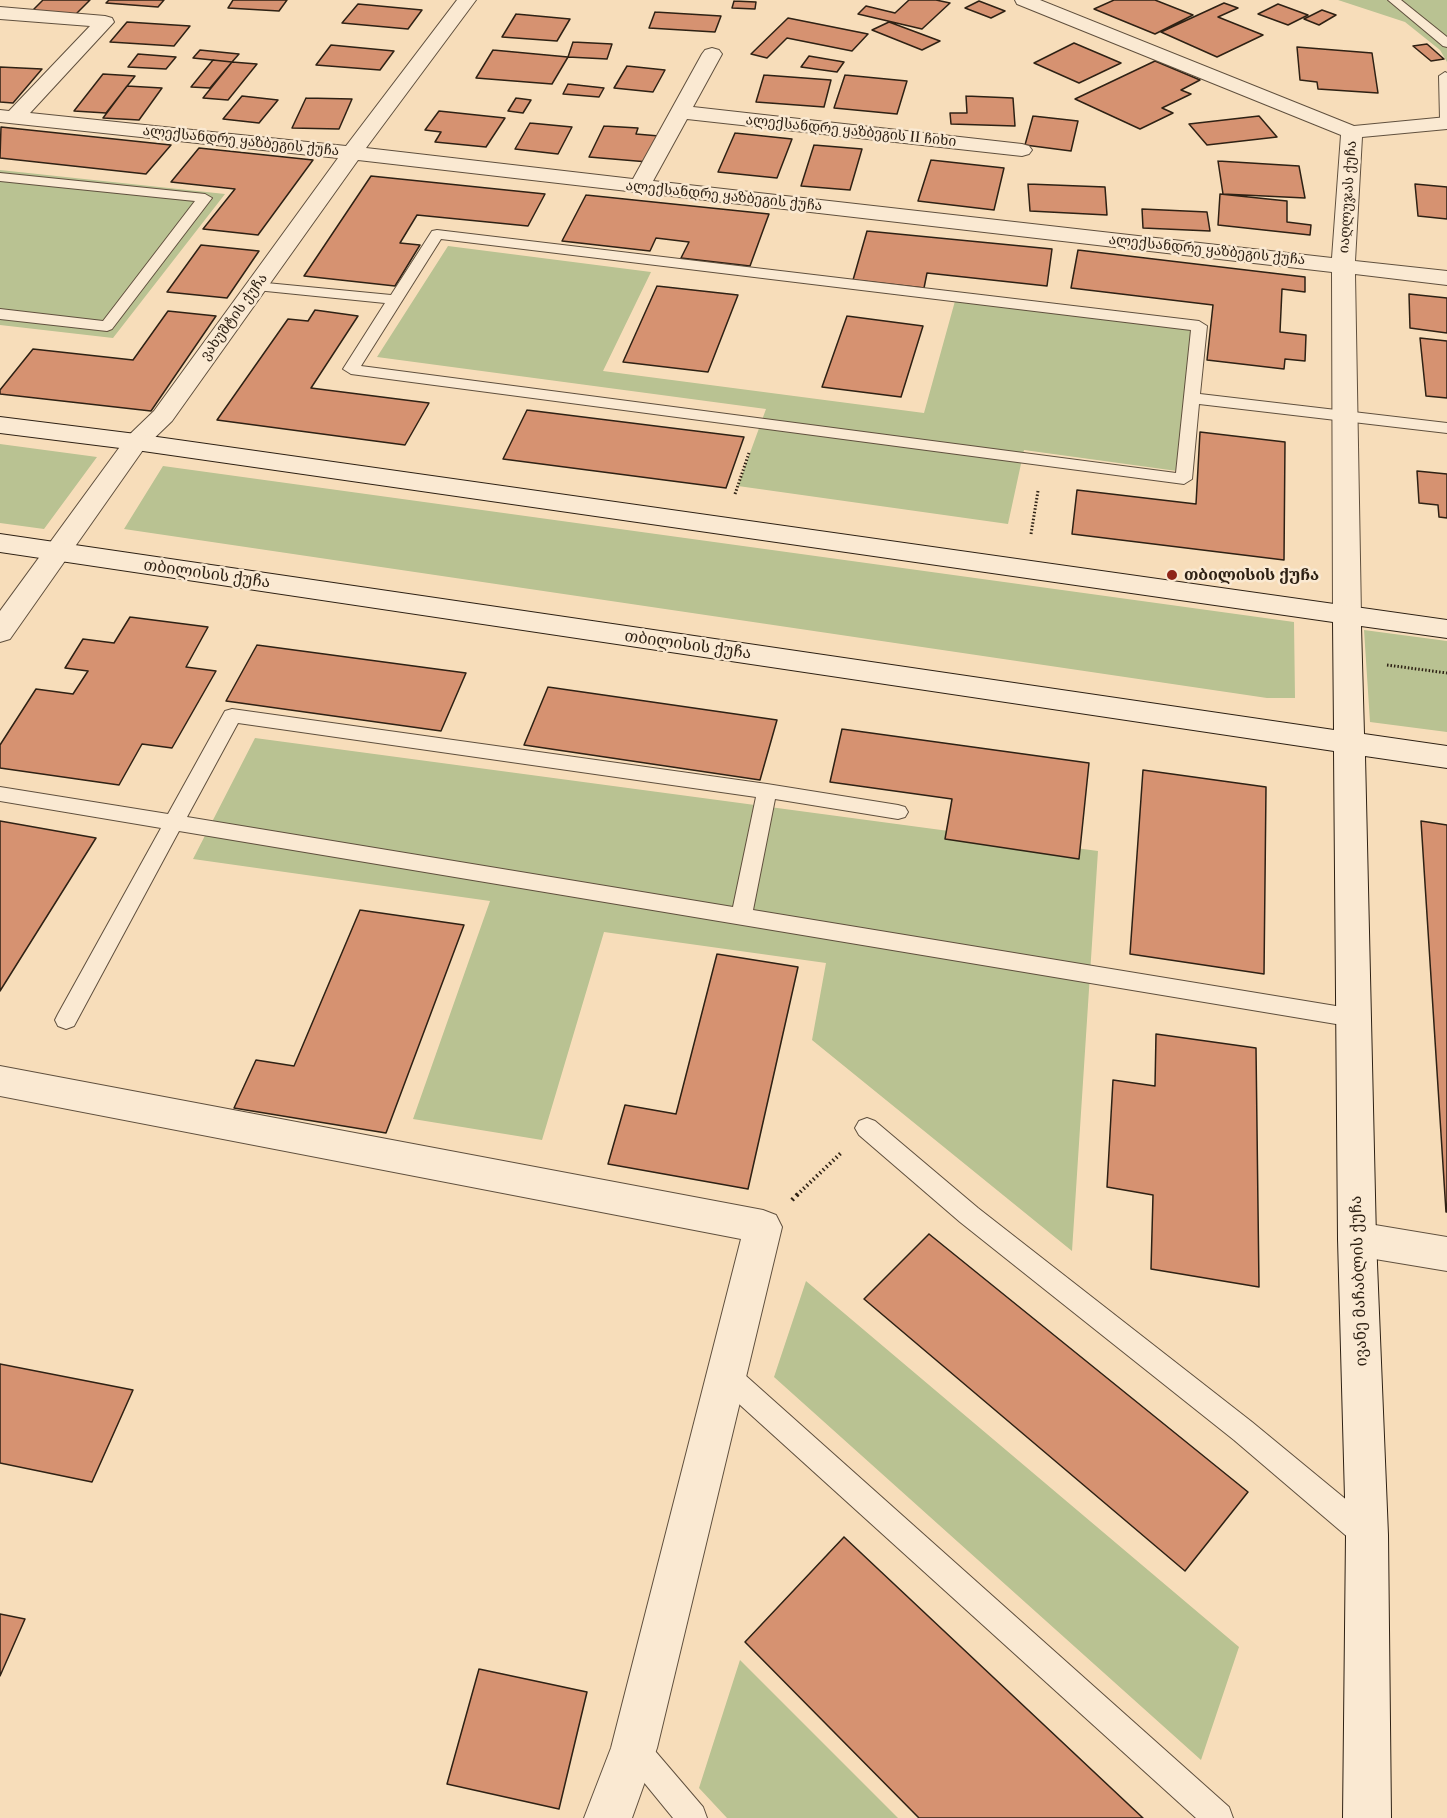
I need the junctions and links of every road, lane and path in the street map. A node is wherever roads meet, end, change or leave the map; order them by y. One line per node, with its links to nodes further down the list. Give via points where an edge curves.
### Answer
1 (467, 0): 13 (street, ვახუშტის ქუჩა)
2 (1024, 0): 11 (street, იაღლუჯას ქუჩა)
3 (1394, 0): 5 (lane)
4 (0, 13): 9 (street, via 105,22)
5 (1447, 43)
6 (711, 54): 8 (street)
7 (1445, 76): 10 (lane)
8 (680, 112): 12 (street, ალექსანდრე ყაზბეგის II ჩიხი); 15 (street)
9 (7, 116): 13 (street, ალექსანდრე ყაზბეგის ქუჩა)
10 (1447, 121): 11 (street)
11 (1352, 132): 16 (street, იაღლუჯას ქუჩა)
12 (1022, 150)
13 (352, 153): 15 (street, ალექსანდრე ყაზბეგის ქუჩა); 18 (street, ვახუშტის ქუჩა)
14 (0, 177): 20 (lane, via 205,198 107,326)
15 (639, 187): 16 (street, ალექსანდრე ყაზბეგის ქუჩა)
16 (1343, 265): 17 (street, ალექსანდრე ყაზბეგის ქუჩა); 22 (street, იაღლუჯას ქუჩა)
17 (1447, 278)
18 (256, 286): 19 (lane); 26 (street, ვახუშტის ქუჩა, via 163,416)
19 (395, 300): 21 (lane, via 437,234 1187,324 1199,326); 23 (lane, via 351,369)
20 (0, 314)
21 (1192, 398): 22 (lane); 27 (lane, via 1184,479)
22 (1344, 416): 25 (lane); 32 (street, იაღლუჯას ქუჩა)
23 (760, 423): 27 (lane); 28 (path)
24 (0, 425): 26 (street)
25 (1447, 428)
26 (136, 442): 28 (street); 30 (street, ვახუშტის ქუჩა)
27 (1042, 461): 31 (path)
28 (723, 526): 31 (street)
29 (0, 543): 30 (street, თბილისის ქუჩა)
30 (58, 552): 34 (street, ვახუშტის ქუჩა); 37 (street, თბილისის ქუჩა)
31 (1025, 570): 32 (street)
32 (1347, 616): 33 (street); 35 (street, იაღლუჯას ქუჩა)
33 (1447, 629)
34 (0, 632)
35 (1348, 660): 36 (path); 37 (street, ივანე მაჩაბლის ქუჩა)
36 (1447, 673)
37 (1350, 744): 38 (street, თბილისის ქუჩა); 44 (street, ივანე მაჩაბლის ქუჩა)
38 (1447, 757)
39 (767, 791): 41 (lane); 42 (lane, via 232,716); 43 (lane)
40 (0, 794): 42 (lane)
41 (898, 812)
42 (173, 823): 43 (lane); 45 (lane)
43 (741, 917): 44 (lane)
44 (1354, 1018): 49 (street, ივანე მაჩაბლის ქუჩა)
45 (66, 1020)
46 (0, 1081): 48 (street)
47 (867, 1128): 48 (path); 52 (lane, via 969,1215 1243,1431)
48 (764, 1227): 51 (street)
49 (1357, 1239): 50 (street); 52 (street, ივანე მაჩაბლის ქუჩა)
50 (1447, 1254)
51 (727, 1376): 53 (street); 56 (lane)
52 (1367, 1535): 57 (street, ივანე მაჩაბლის ქუჩა)
53 (634, 1748): 54 (street); 55 (lane)
54 (608, 1818)
55 (692, 1818)
56 (1218, 1818)
57 (1367, 1818)

